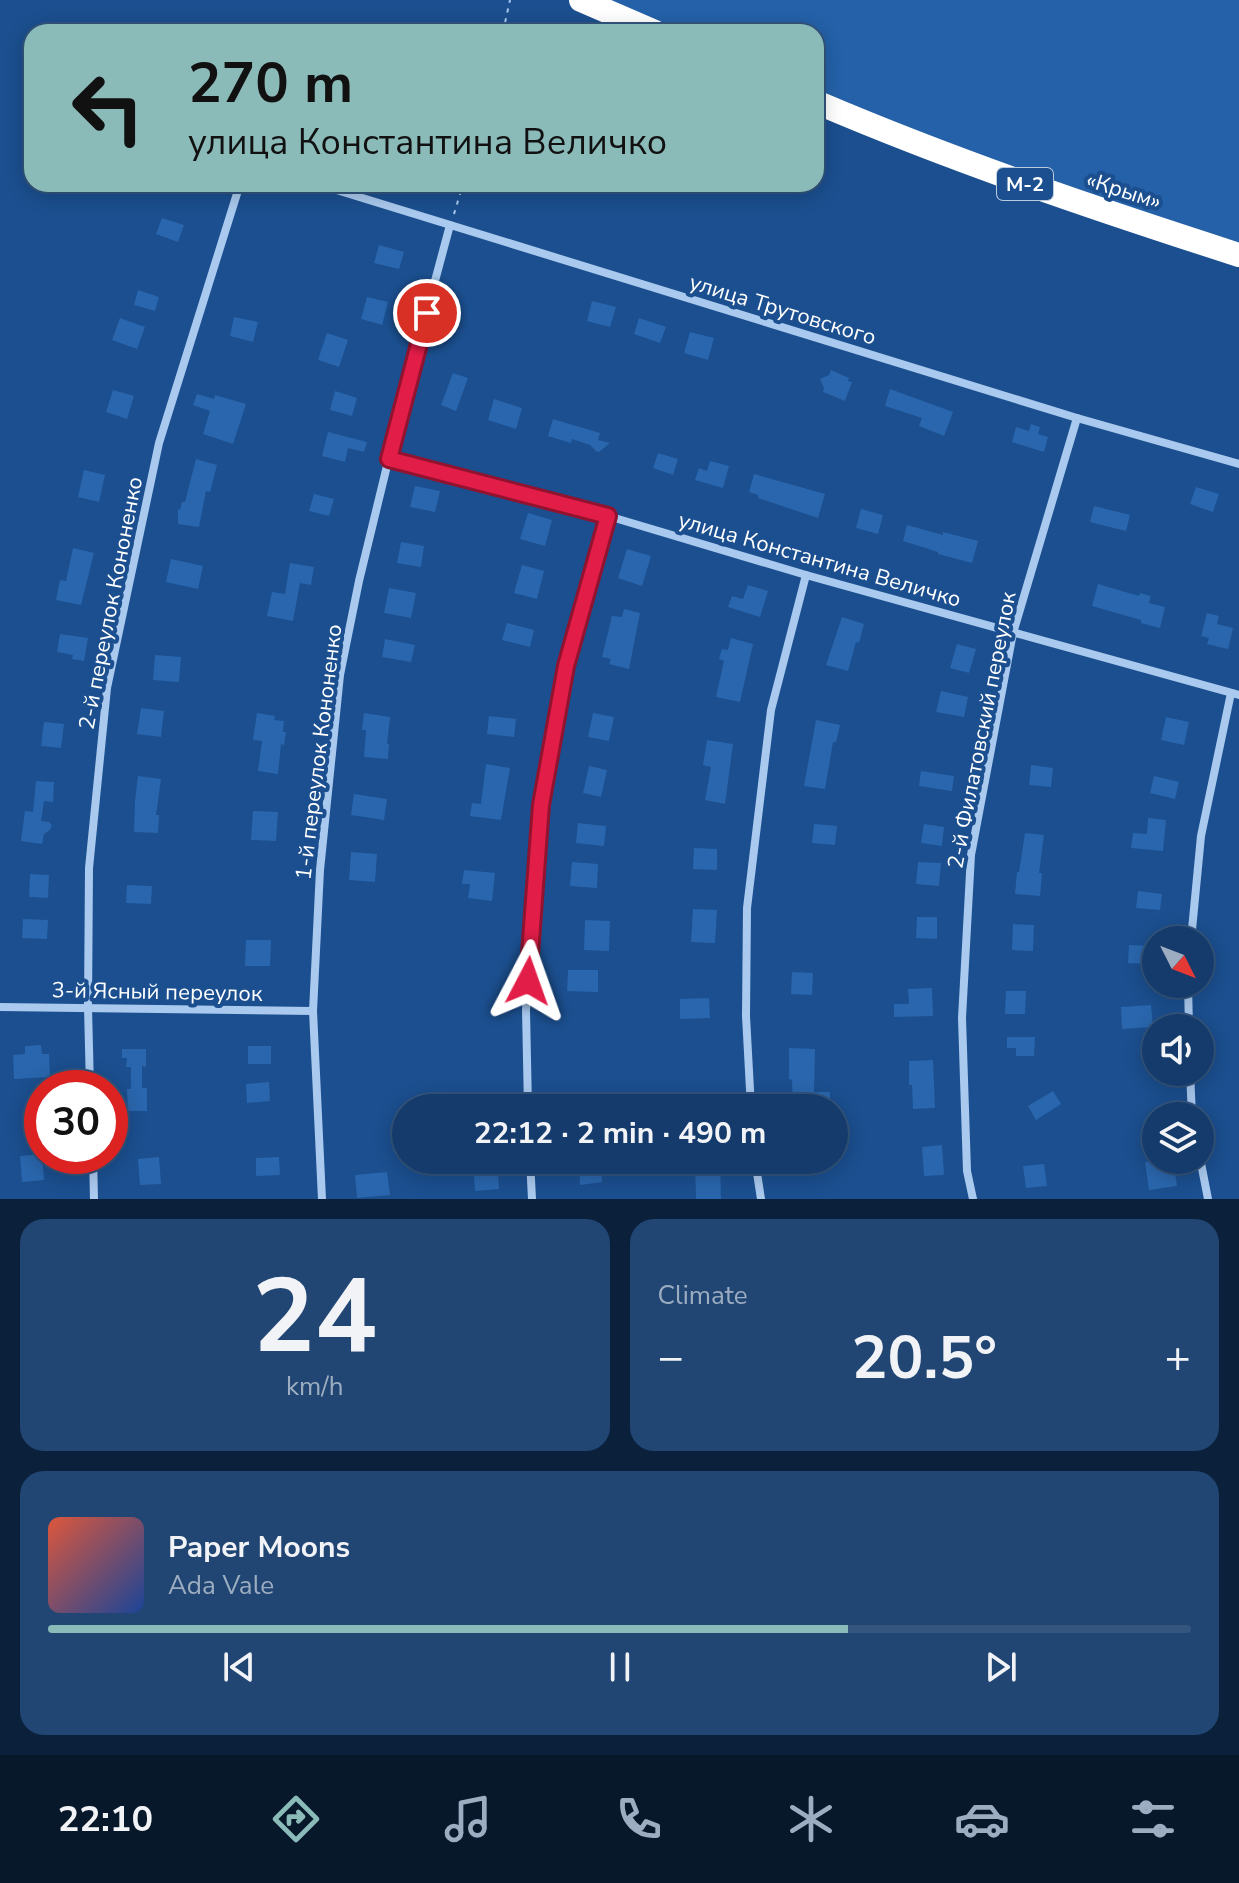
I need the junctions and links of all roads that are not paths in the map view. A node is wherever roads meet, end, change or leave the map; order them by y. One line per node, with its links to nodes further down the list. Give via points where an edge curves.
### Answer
1 (581, 0): 2 (highway)
2 (636, 24)
3 (824, 105): 7 (highway, «Крым» / М-2, via 991,172)
4 (237, 192): 17 (street, 2-й переулок Кононенко, via 159,443 107,688 89,868)
5 (343, 192): 6 (street, улица Трутовского)
6 (450, 225): 8 (street, улица Трутовского); 9 (street, 1-й переулок Кононенко)
7 (1239, 255)
8 (1077, 418): 10 (street, улица Трутовского); 13 (street, 2-й Филатовский переулок)
9 (389, 459): 11 (street, улица Константина Величко); 18 (street, 1-й переулок Кононенко, via 340,675 320,870)
10 (1239, 464)
11 (608, 516): 12 (street, улица Константина Величко); 20 (street, via 566,666 541,805 526,1010)
12 (806, 575): 13 (street, улица Константина Величко); 21 (street, via 771,710 747,908)
13 (1013, 633): 14 (street, улица Константина Величко); 30 (street, 2-й Филатовский переулок, via 971,855 962,1018 967,1171)
14 (1235, 694): 15 (street, via 1201,836)
15 (1192, 926)
16 (0, 1007): 17 (street, 3-й Ясный переулок)
17 (88, 1007): 18 (street, 3-й Ясный переулок); 19 (street, 2-й переулок Кононенко)
18 (313, 1011): 27 (street, 1-й переулок Кононенко)
19 (90, 1070)
20 (528, 1094)
21 (750, 1094)
22 (93, 1174): 26 (street)
23 (531, 1174): 28 (street)
24 (757, 1174): 29 (street)
25 (1203, 1174): 31 (street)
26 (94, 1199)
27 (322, 1199)
28 (532, 1199)
29 (761, 1199)
30 (973, 1199)
31 (1208, 1199)

